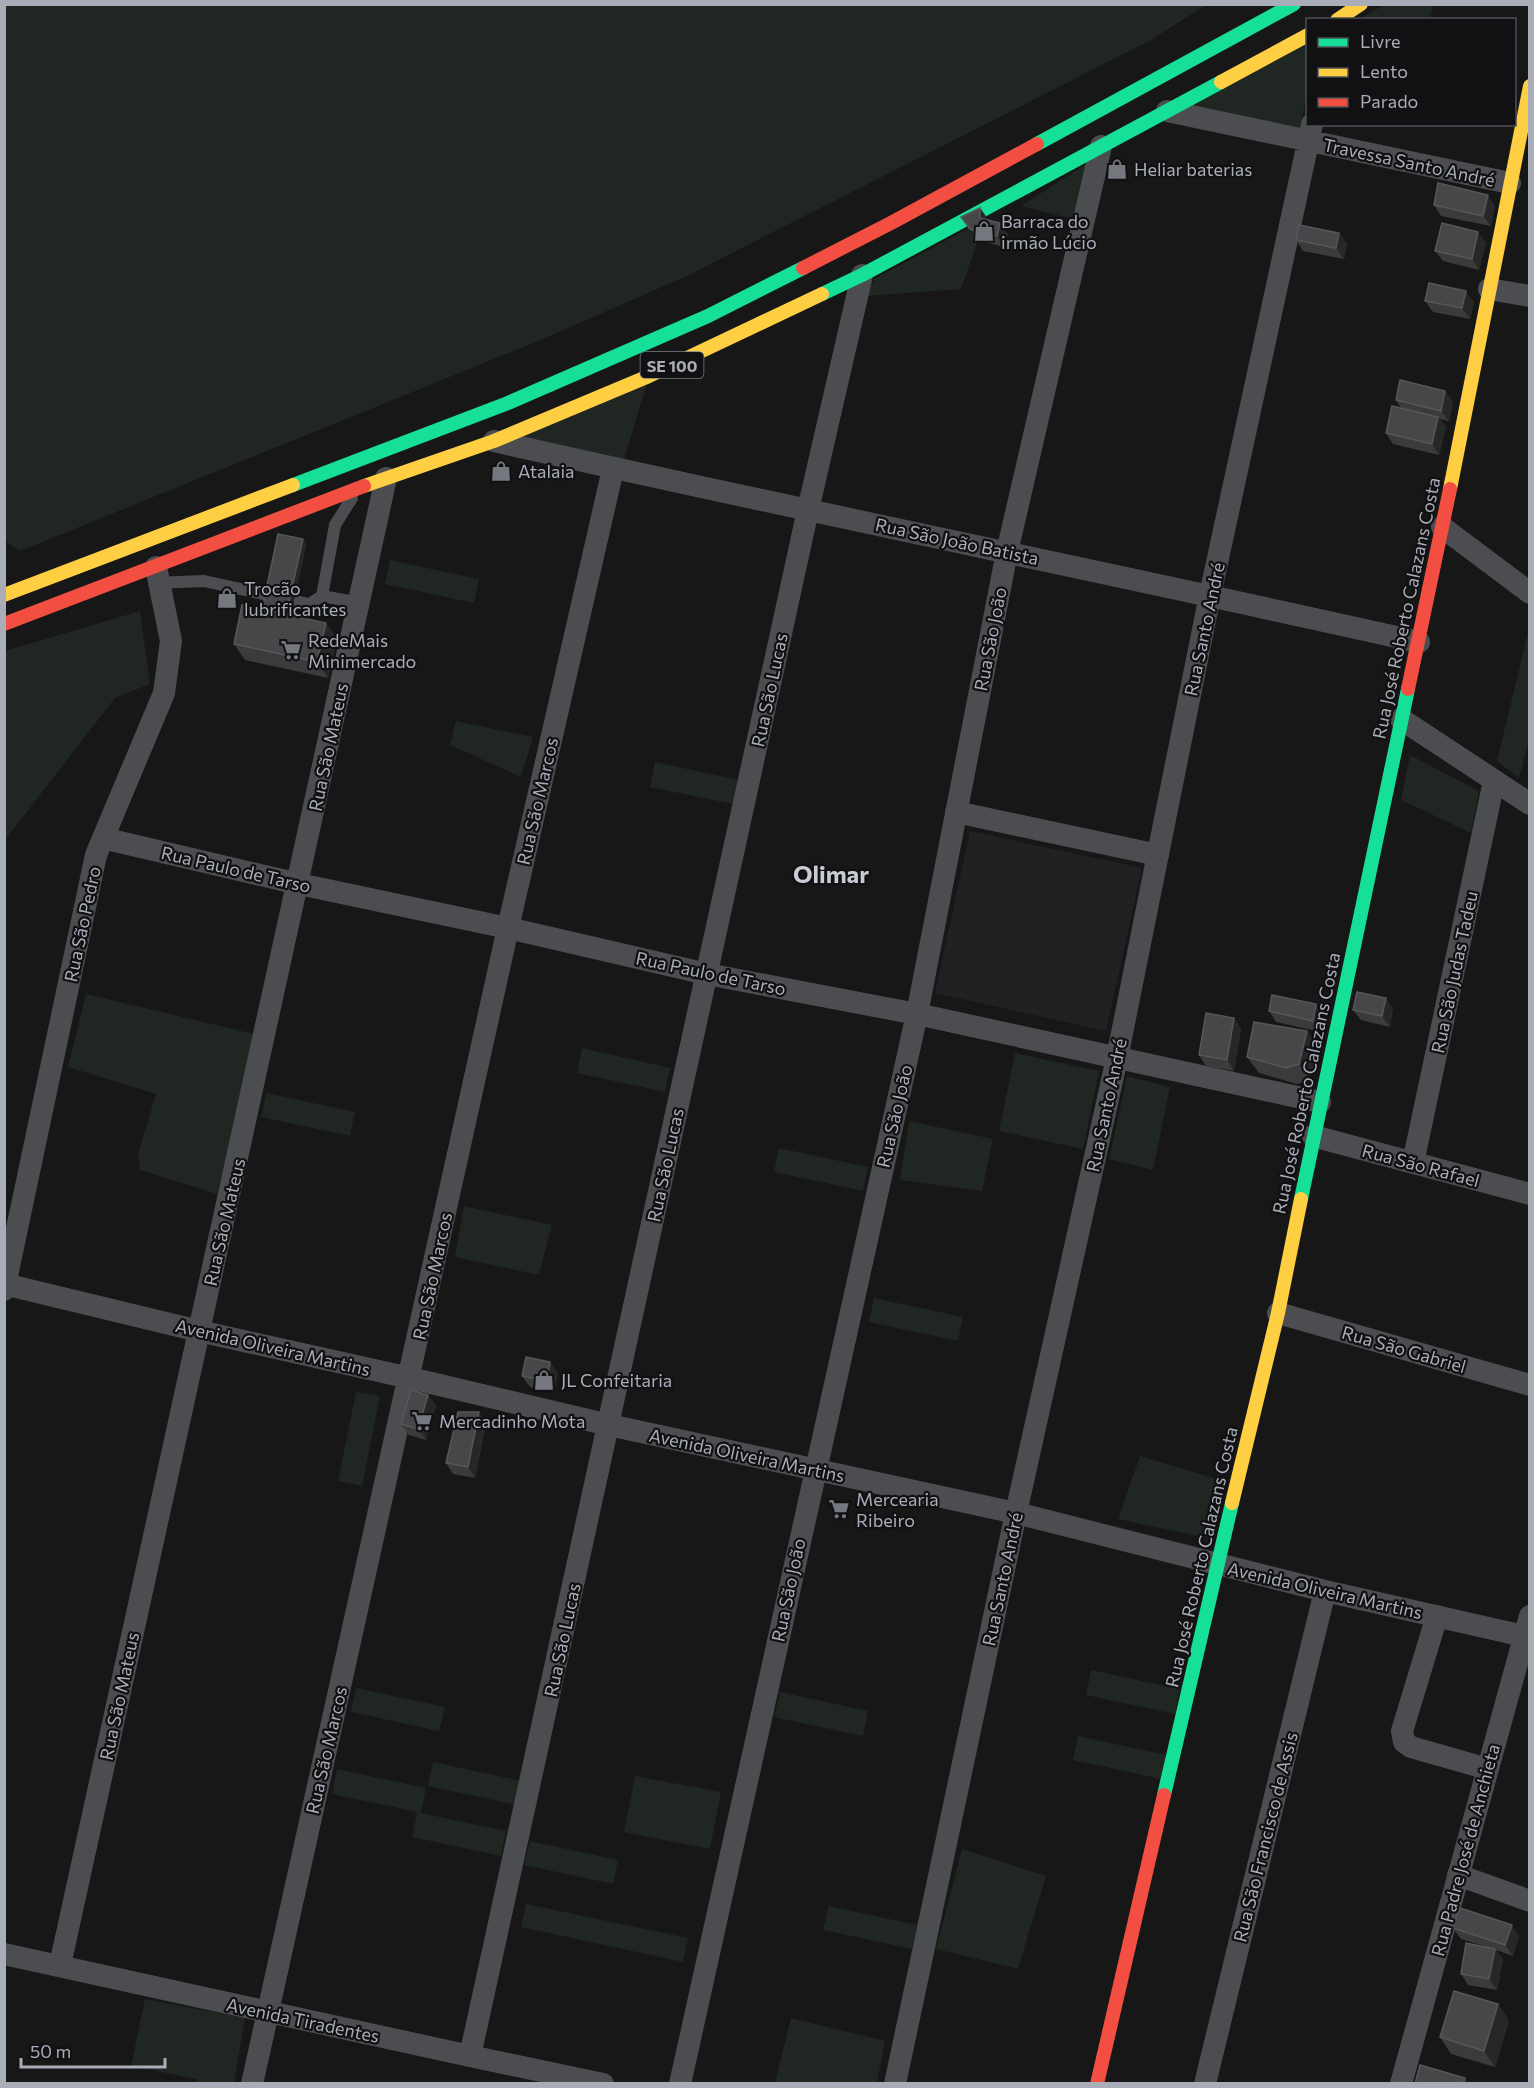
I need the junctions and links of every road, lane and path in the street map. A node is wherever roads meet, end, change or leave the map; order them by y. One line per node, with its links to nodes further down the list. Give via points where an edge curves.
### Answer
1 (1294, 4): 22 (main road, SE 100, via 891,223 708,315 508,403)
2 (1360, 4): 3 (main road)
3 (1340, 18)
4 (1306, 36): 6 (main road, SE 100)
5 (1530, 86): 9 (main road, Rua José Roberto Calazans Costa)
6 (1167, 111): 7 (street, Travessa Santo André); 8 (main road, SE 100)
7 (1310, 133): 9 (street, Travessa Santo André); 23 (street, Rua Santo André)
8 (1101, 146): 10 (main road, SE 100); 19 (street, Rua São João)
9 (1510, 183): 11 (main road, Rua José Roberto Calazans Costa)
10 (862, 275): 13 (main road, SE 100, via 649,376); 17 (street, Rua São Lucas)
11 (1490, 289): 12 (street); 18 (main road, Rua José Roberto Calazans Costa)
12 (1530, 296)
13 (494, 441): 14 (street, Rua São João Batista); 15 (main road, SE 100)
14 (614, 469): 17 (street, Rua São João Batista); 35 (street, Rua São Marcos)
15 (386, 478): 16 (main road, SE 100); 25 (street, Rua São Mateus)
16 (358, 489): 20 (main road, SE 100); 24 (lane, via 335,525)
17 (808, 510): 19 (street, Rua São João Batista); 36 (street, Rua São Lucas)
18 (1442, 527): 21 (street); 27 (main road, Rua José Roberto Calazans Costa)
19 (1007, 552): 23 (street, Rua São João Batista); 31 (street, Rua São João)
20 (158, 574): 24 (lane, via 309,604); 26 (main road, SE 100, via 105,586); 32 (street, Rua São Pedro, via 171,641 164,693)
21 (1530, 593)
22 (4, 595)
23 (1210, 595): 27 (street, Rua São João Batista); 33 (street, Rua Santo André)
24 (322, 596): 25 (lane)
25 (360, 603): 34 (street, Rua São Mateus)
26 (4, 624)
27 (1419, 642): 28 (main road, Rua José Roberto Calazans Costa)
28 (1401, 719): 29 (street); 39 (main road, Rua José Roberto Calazans Costa)
29 (1494, 781): 30 (street); 41 (street, Rua São Judas Tadeu)
30 (1530, 804)
31 (956, 812): 33 (street); 37 (street, Rua São João)
32 (104, 836): 34 (street, Rua Paulo de Tarso); 43 (street, Rua São Pedro, via 96,855)
33 (1158, 855): 38 (street, Rua Santo André)
34 (299, 884): 35 (street, Rua Paulo de Tarso); 45 (street, Rua São Mateus)
35 (508, 928): 36 (street, Rua Paulo de Tarso); 46 (street, Rua São Marcos)
36 (707, 974): 37 (street, Rua Paulo de Tarso); 48 (street, Rua São Lucas)
37 (917, 1014): 38 (street, Rua Paulo de Tarso); 49 (street, Rua São João)
38 (1117, 1058): 39 (street, Rua Paulo de Tarso); 50 (street, Rua Santo André)
39 (1320, 1101): 40 (main road, Rua José Roberto Calazans Costa)
40 (1313, 1136): 41 (street, Rua São Rafael); 44 (main road, Rua José Roberto Calazans Costa)
41 (1413, 1163): 42 (street, Rua São Rafael)
42 (1530, 1194)
43 (5, 1286): 45 (street, Avenida Oliveira Martins)
44 (1278, 1313): 47 (street, Rua São Gabriel); 51 (main road, Rua José Roberto Calazans Costa)
45 (200, 1331): 46 (street, Avenida Oliveira Martins); 59 (street, Rua São Mateus)
46 (410, 1378): 48 (street, Avenida Oliveira Martins); 60 (street, Rua São Marcos)
47 (1530, 1384)
48 (609, 1425): 49 (street, Avenida Oliveira Martins); 61 (street, Rua São Lucas)
49 (815, 1470): 50 (street, Avenida Oliveira Martins); 64 (street, Rua São João)
50 (1016, 1513): 51 (street, Avenida Oliveira Martins); 65 (street, Rua Santo André)
51 (1217, 1564): 52 (street, Avenida Oliveira Martins); 66 (main road, Rua José Roberto Calazans Costa)
52 (1325, 1591): 53 (street, Avenida Oliveira Martins); 67 (street, Rua São Francisco de Assis)
53 (1437, 1616): 54 (street, Avenida Oliveira Martins); 55 (street, via 1402,1731 1404,1742 1410,1747)
54 (1527, 1626): 55 (street, Rua Padre José de Anchieta)
55 (1488, 1768): 56 (street, Rua Padre José de Anchieta)
56 (1458, 1875): 57 (street); 68 (street, Rua Padre José de Anchieta)
57 (1530, 1901)
58 (4, 1954): 59 (street, Avenida Tiradentes)
59 (60, 1965): 60 (street, Avenida Tiradentes)
60 (267, 2012): 61 (street, Avenida Tiradentes); 62 (street, Rua São Marcos)
61 (470, 2056): 63 (street, Avenida Tiradentes)
62 (252, 2084)
63 (603, 2084)
64 (680, 2084)
65 (895, 2084)
66 (1097, 2084)
67 (1205, 2084)
68 (1401, 2084)

